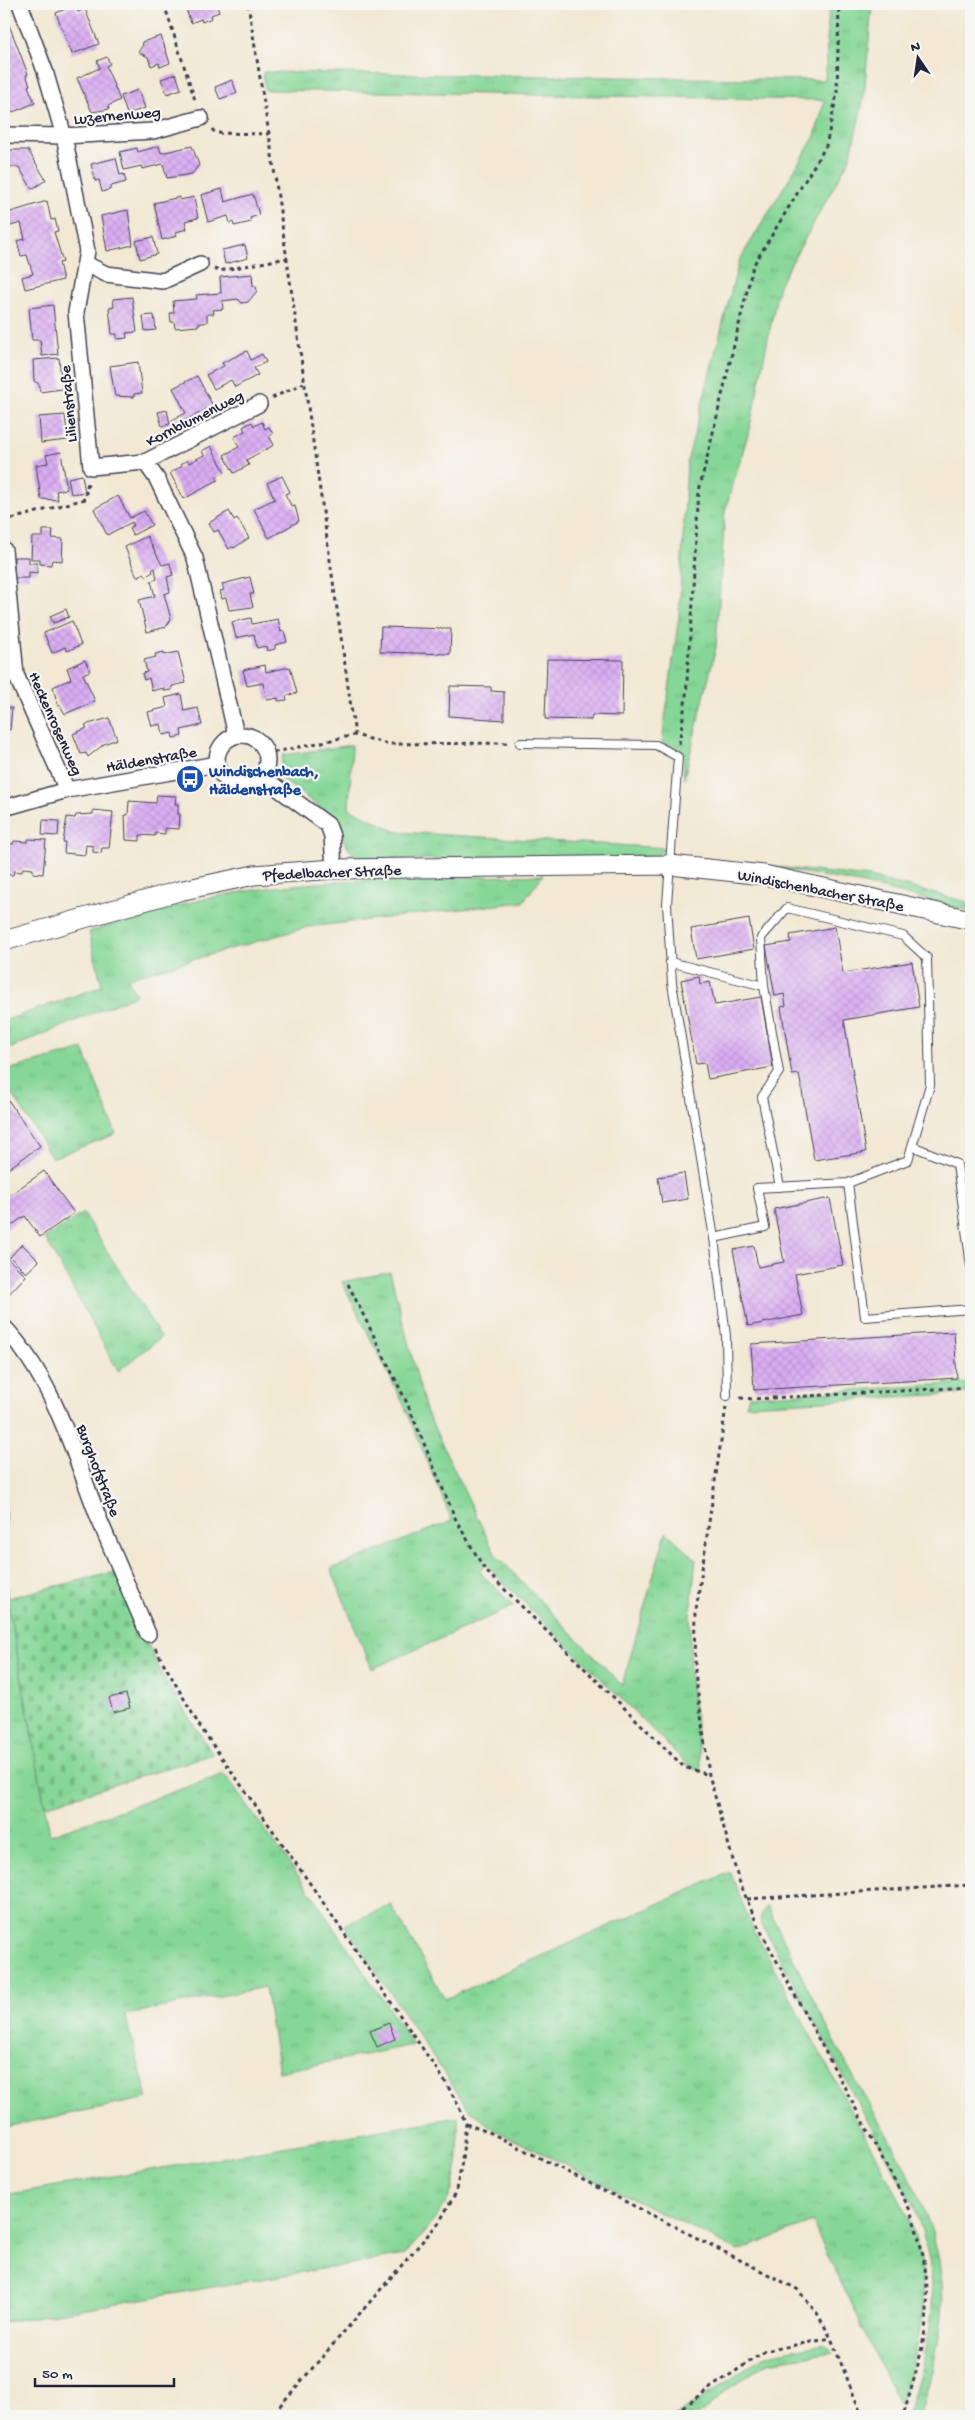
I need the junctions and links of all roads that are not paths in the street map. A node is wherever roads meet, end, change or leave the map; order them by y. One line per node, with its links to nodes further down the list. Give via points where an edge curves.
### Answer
1 (20, 4): 4 (street, Lilienstraße, via 45,71)
2 (202, 118): 4 (street, Luzernenweg, via 153,131)
3 (4, 135): 4 (street, Luzernenweg)
4 (64, 136): 5 (street, Lilienstraße, via 87,251)
5 (86, 264): 6 (street, via 106,274 163,281); 8 (street, Lilienstraße, via 76,312 91,467)
6 (200, 264)
7 (259, 404): 8 (street, Kornblumenweg)
8 (144, 462): 10 (street, via 157,479 195,558)
9 (4, 550): 14 (street, Heckenrosenweg, via 16,675)
10 (236, 735): 12 (street, via 220,746); 13 (street, via 255,738 262,745 267,762)
11 (520, 743): 16 (lane, via 656,745 678,757)
12 (217, 764): 13 (street, via 220,773 235,784 254,782); 14 (street, Häldenstraße)
13 (261, 776): 17 (street, via 328,825)
14 (67, 790): 15 (street, Häldenstraße)
15 (4, 808)
16 (670, 865): 17 (street, Pfedelbacher Straße); 18 (street, Windischenbacher Straße, via 764,875); 20 (lane, via 667,904)
17 (334, 869): 19 (street, Pfedelbacher Straße, via 254,875 189,889)
18 (971, 920)
19 (4, 941)
20 (670, 962): 21 (lane); 25 (lane)
21 (764, 986): 22 (lane, via 761,938 787,908 903,936 927,958 930,1085); 24 (lane, via 779,1072 762,1097)
22 (912, 1146): 23 (lane, via 908,1160); 26 (lane, via 956,1164)
23 (848, 1182): 24 (lane); 27 (lane, via 865,1317)
24 (780, 1187): 25 (lane, via 757,1188 765,1227)
25 (714, 1238): 29 (lane, via 726,1336)
26 (971, 1266)
27 (971, 1309)
28 (4, 1327): 30 (street, Burghofstraße, via 38,1370 63,1421 99,1518)
29 (727, 1396)
30 (148, 1634)

